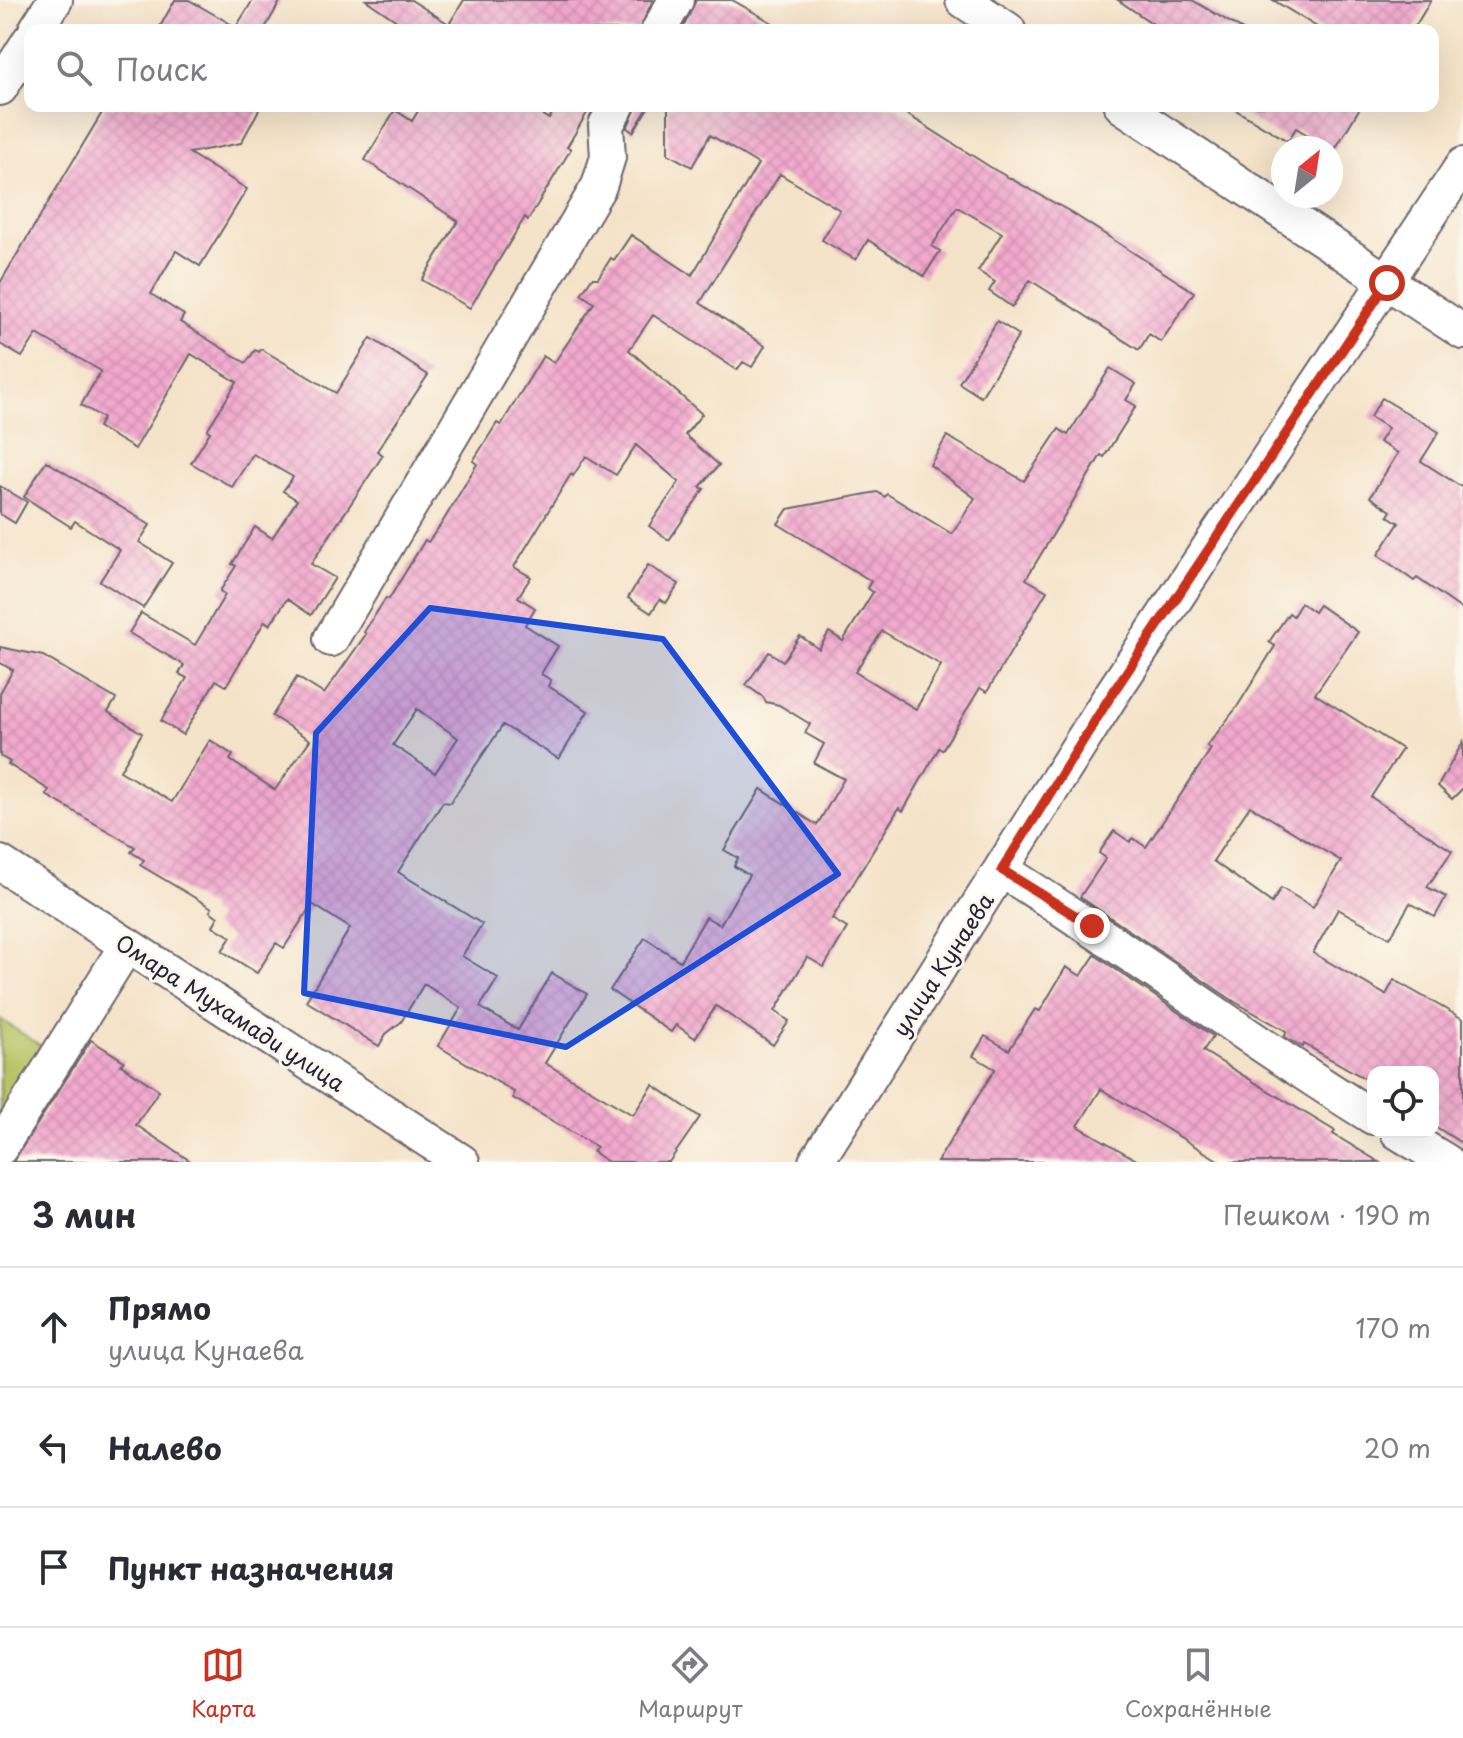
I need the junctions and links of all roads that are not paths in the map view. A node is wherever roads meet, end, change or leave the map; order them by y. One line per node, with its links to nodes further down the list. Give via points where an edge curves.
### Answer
1 (55, 0): 4 (street)
2 (676, 0): 5 (street)
3 (963, 0): 6 (street)
4 (40, 24)
5 (662, 24)
6 (999, 24)
7 (24, 50): 8 (street)
8 (0, 88)
9 (614, 112): 14 (street, via 606,125 608,157 599,186)
10 (1131, 112): 12 (street)
11 (1463, 165): 12 (street, улица Кунаева)
12 (1387, 283): 13 (street); 16 (street, улица Кунаева, via 1110,697)
13 (1463, 332)
14 (331, 639)
15 (0, 863): 17 (street, Омара Мухамади улица)
16 (1002, 870): 18 (street); 22 (street, улица Кунаева)
17 (127, 945): 20 (street); 21 (street, Омара Мухамади улица)
18 (1367, 1113)
19 (1408, 1138): 23 (street)
20 (0, 1148)
21 (462, 1162)
22 (816, 1162)
23 (1447, 1162)

